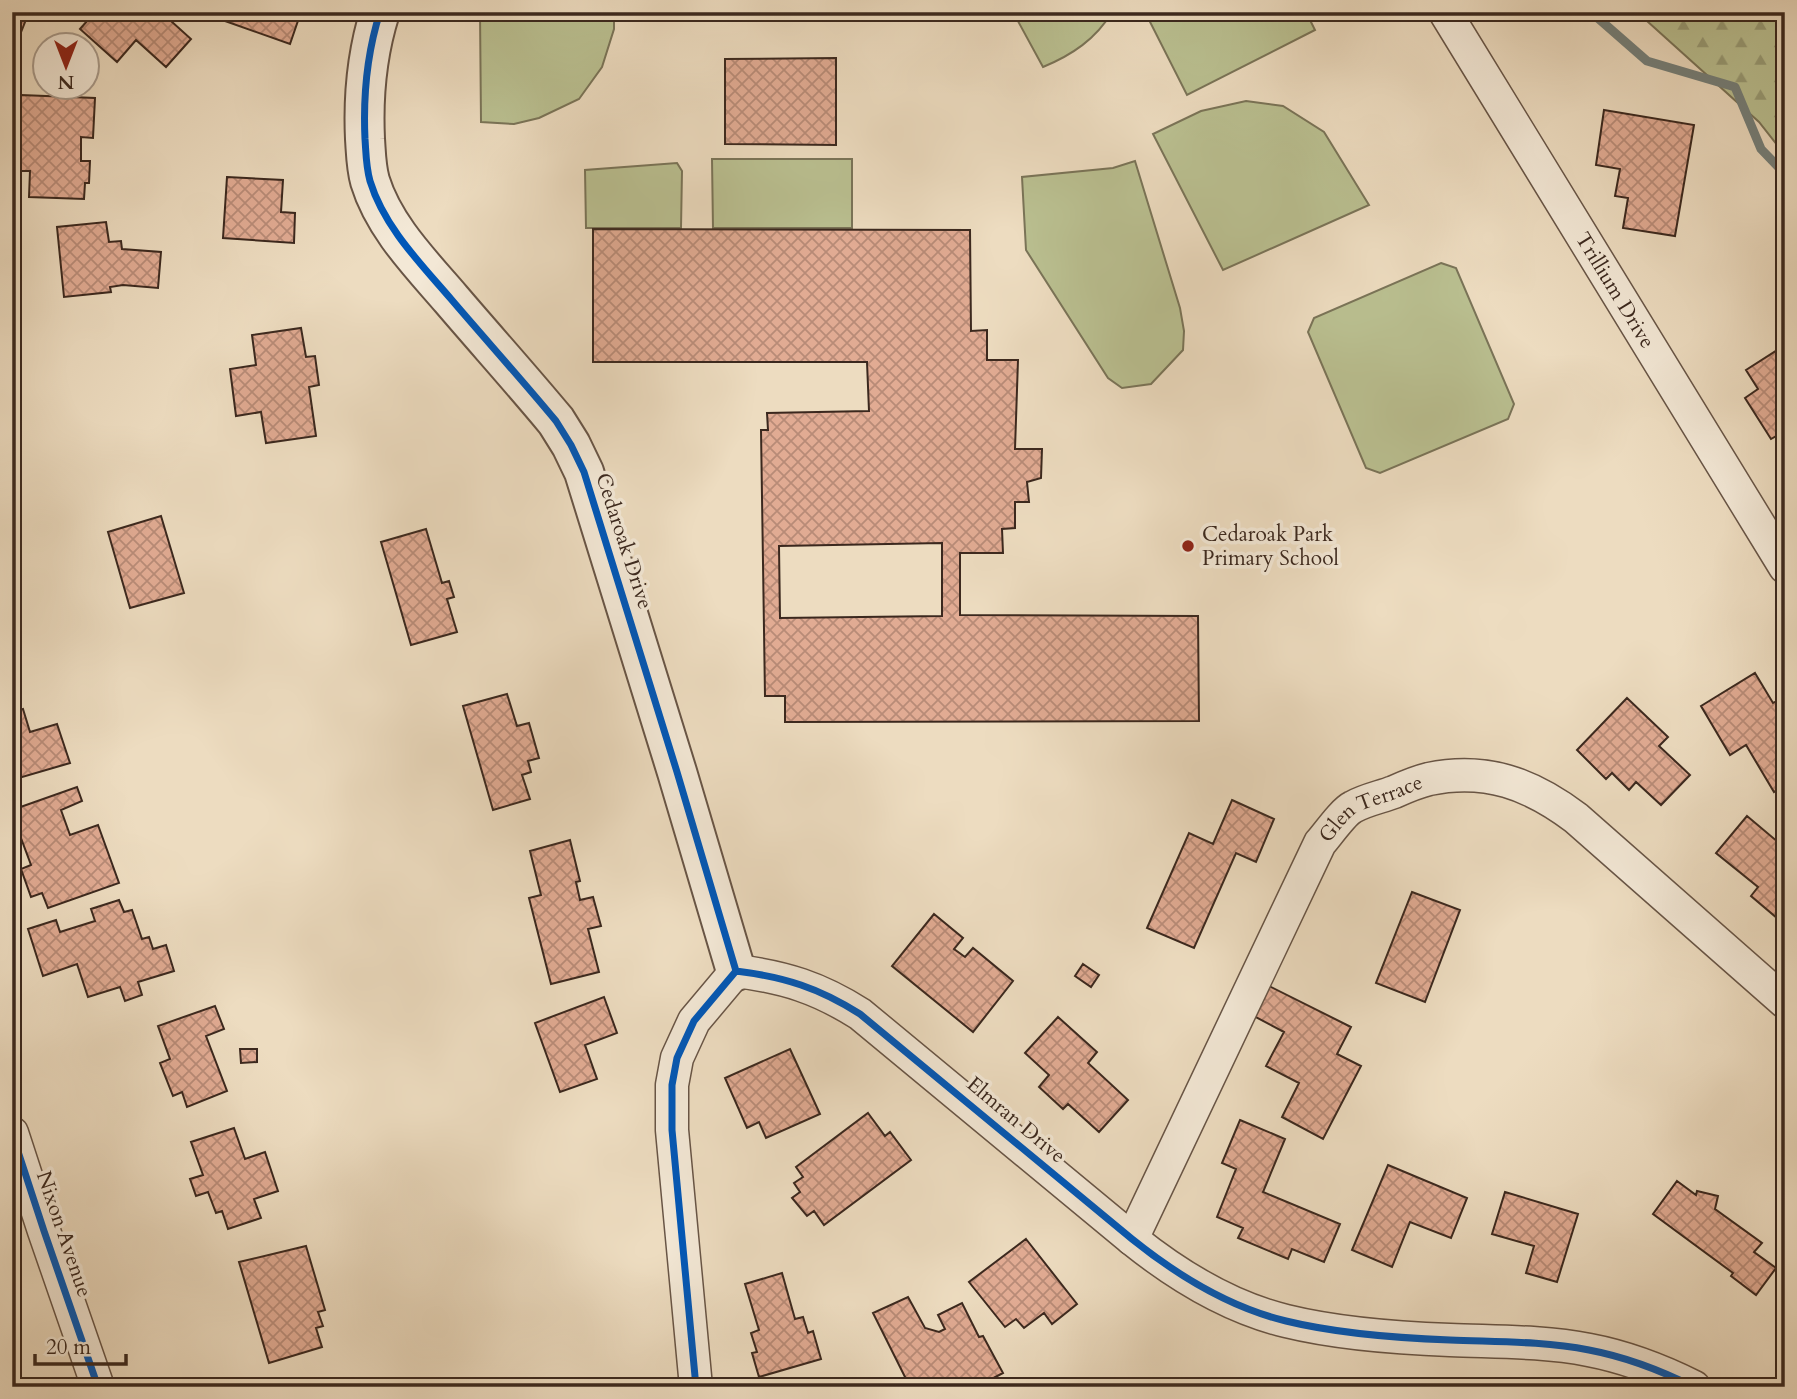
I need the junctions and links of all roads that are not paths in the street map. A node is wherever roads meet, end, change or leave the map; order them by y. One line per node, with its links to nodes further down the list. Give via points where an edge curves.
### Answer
1 (380, 12): 4 (street, Cedaroak Drive, via 369,54 363,108 370,181 398,234 556,421 584,472)
2 (1445, 12): 3 (street, Trillium Drive)
3 (1785, 567)
4 (736, 971): 7 (street, Elmran Drive, via 819,991 860,1014); 9 (street, via 694,1021 677,1058 672,1085 672,1130)
5 (1785, 1002): 7 (street, Glen Terrace, via 1553,800 1499,779 1470,775 1427,779 1351,807 1320,842)
6 (12, 1133): 8 (street, Nixon Avenue)
7 (1132, 1239): 10 (street, Elmran Drive, via 1203,1289 1284,1321 1372,1334 1559,1345 1645,1364)
8 (98, 1387)
9 (696, 1387)
10 (1694, 1387)

